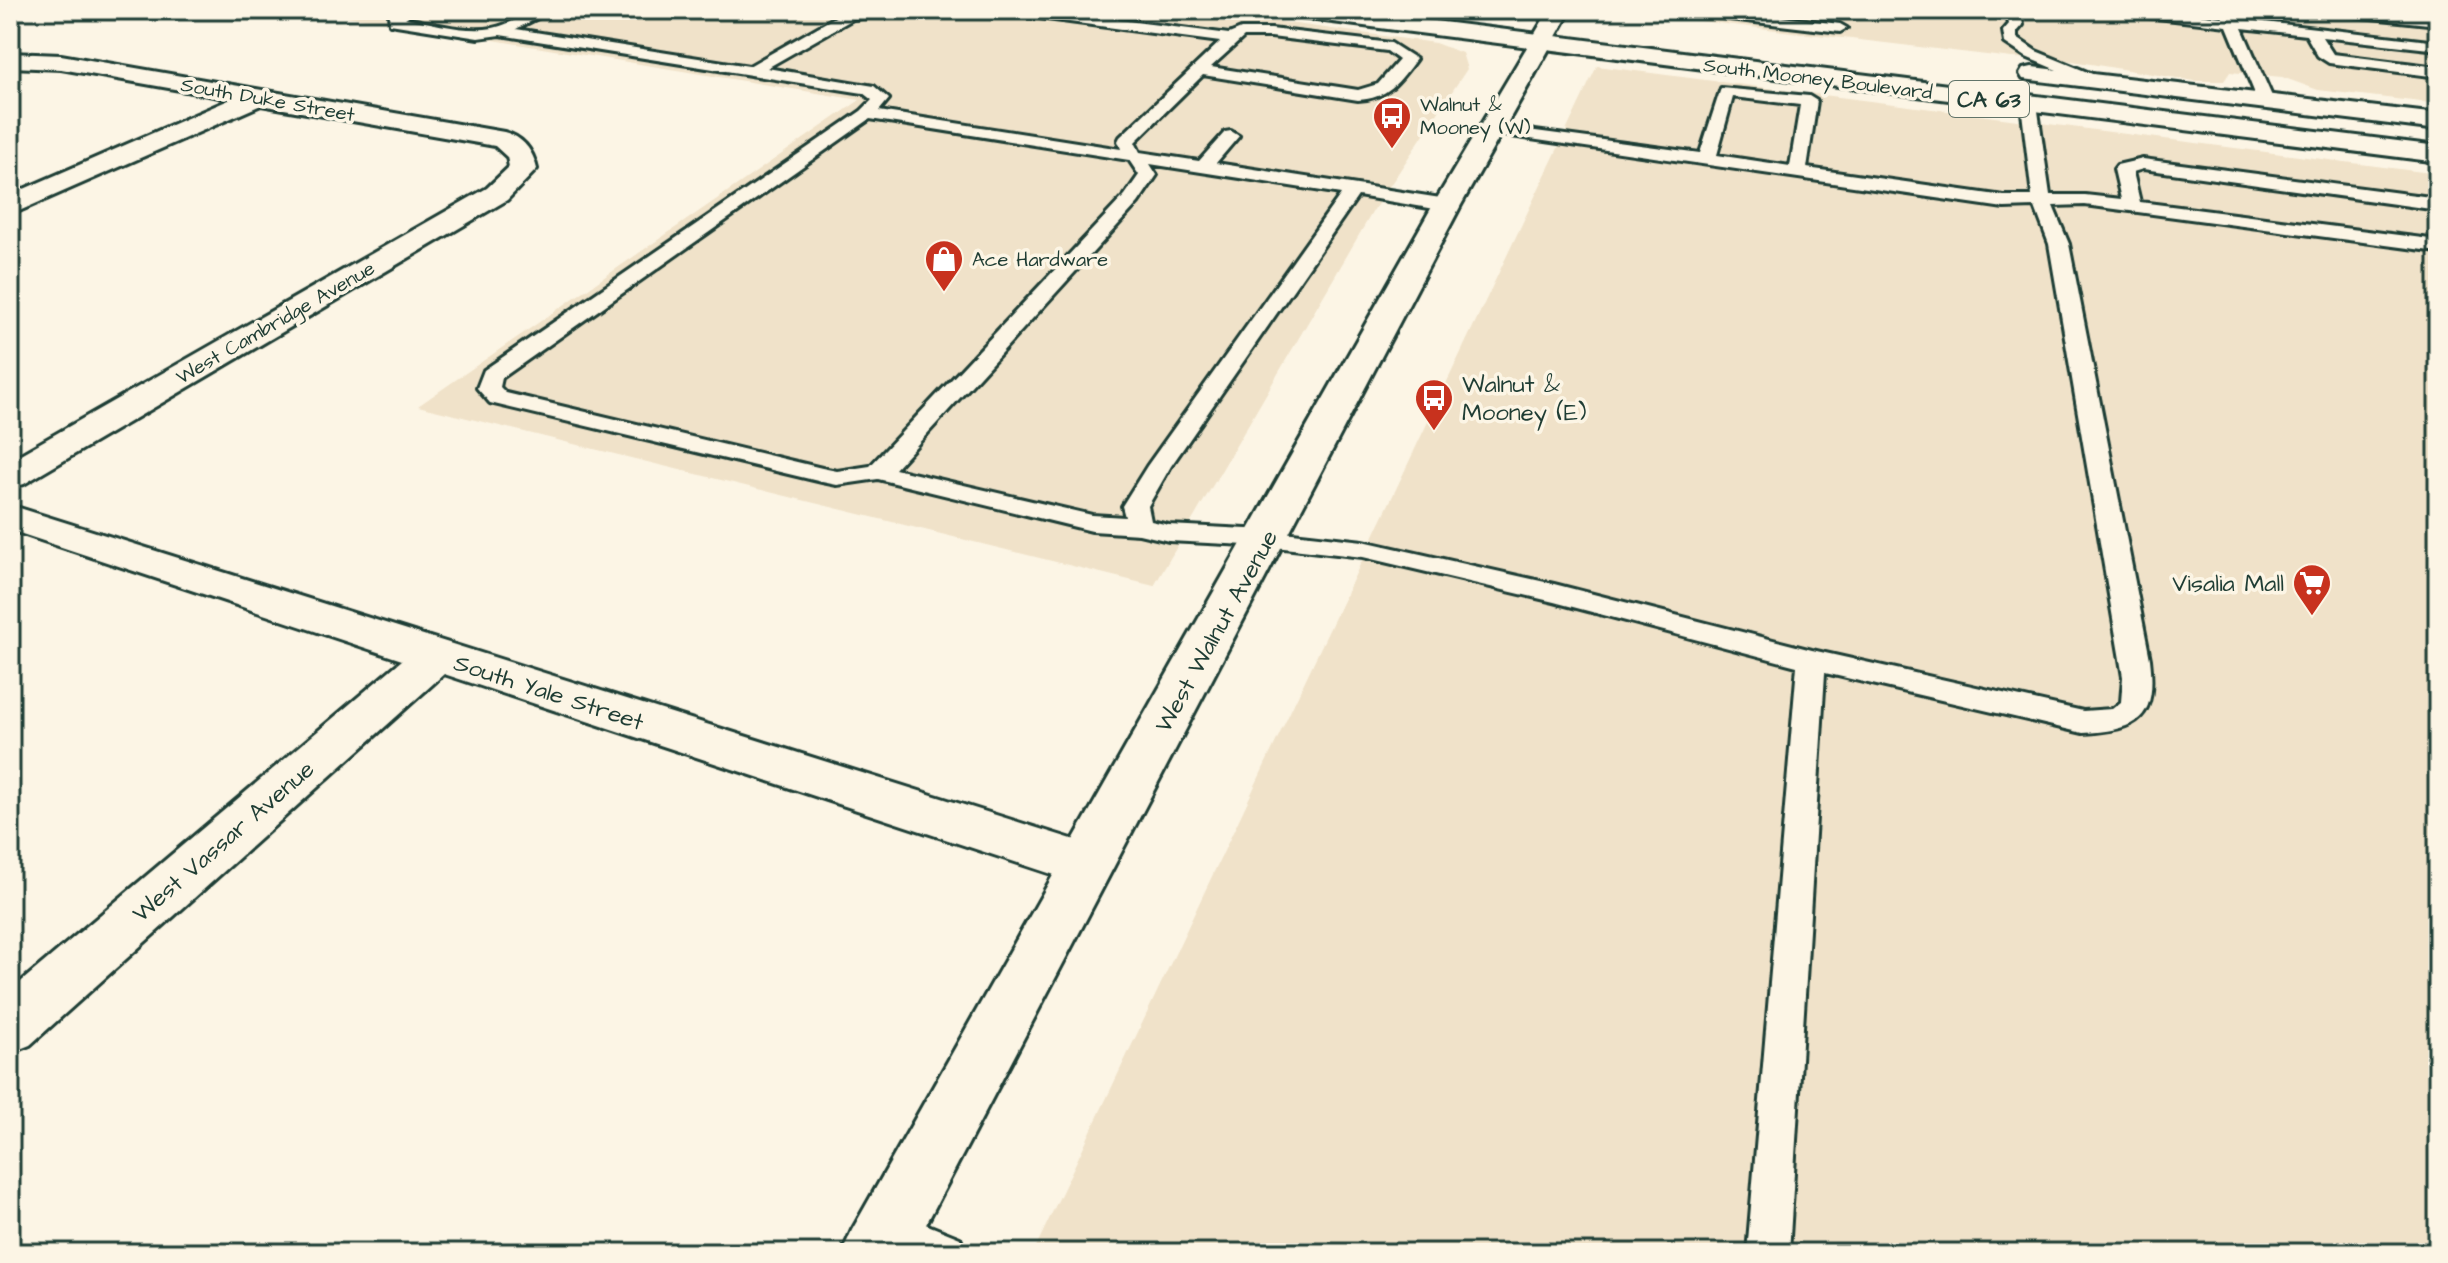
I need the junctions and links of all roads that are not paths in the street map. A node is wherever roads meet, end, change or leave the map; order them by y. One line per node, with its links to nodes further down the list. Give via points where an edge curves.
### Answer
1 (413, 10): 17 (lane, via 394,18 478,34)
2 (893, 10): 27 (lane, via 849,15)
3 (1009, 10): 22 (lane)
4 (1293, 10): 23 (main road, South Mooney Boulevard / CA 63)
5 (1687, 10): 6 (lane, via 1836,35)
6 (1845, 10)
7 (2122, 10): 12 (lane)
8 (2333, 10): 16 (lane)
9 (505, 12): 10 (lane)
10 (540, 13): 15 (lane); 17 (lane)
11 (1552, 13): 14 (main road); 23 (main road, West Walnut Avenue)
12 (2230, 17): 20 (lane); 33 (lane)
13 (2015, 18): 31 (lane, via 2010,40 2019,47)
14 (1583, 20)
15 (560, 21)
16 (2438, 21)
17 (500, 31): 25 (lane)
18 (614, 31): 25 (lane, via 613,43)
19 (1675, 31): 21 (main road, South Mooney Boulevard)
20 (2312, 32): 24 (lane); 30 (lane, via 2329,58)
21 (1703, 35)
22 (1231, 39): 28 (lane); 28 (lane, via 1251,32 1391,47 1408,59 1387,89 1346,96 1331,89)
23 (1540, 42): 34 (main road, South Mooney Boulevard / CA 63); 37 (main road, West Walnut Avenue)
24 (2438, 46)
25 (604, 48): 27 (lane)
26 (10, 60): 32 (main road, South Duke Street, via 61,62)
27 (753, 70): 35 (lane, via 868,89 881,99)
28 (1200, 70): 41 (lane, via 1126,141)
29 (2002, 70): 31 (main road, CA 63)
30 (2438, 72)
31 (2096, 81): 33 (main road, CA 63)
32 (258, 97): 40 (main road, South Duke Street, via 504,140); 49 (main road)
33 (2266, 101): 36 (main road, CA 63)
34 (2029, 104): 39 (main road, South Mooney Boulevard / CA 63); 46 (lane)
35 (867, 114): 41 (lane); 52 (lane, via 492,375 488,388 498,398 822,475)
36 (2438, 122)
37 (1490, 128): 42 (lane); 48 (main road, West Walnut Avenue)
38 (1231, 136): 43 (lane)
39 (2438, 154)
40 (520, 155): 53 (main road, West Cambridge Avenue, via 523,169 497,194)
41 (1131, 155): 43 (lane); 52 (lane, via 1148,175 1132,199)
42 (1707, 159): 44 (lane); 44 (lane, via 1727,91 1809,101)
43 (1203, 167): 45 (lane)
44 (1798, 172): 46 (lane, via 2004,202)
45 (1353, 190): 48 (lane); 55 (lane, via 1159,466 1135,506)
46 (2042, 202): 50 (lane); 58 (lane, via 2059,244 2136,659 2140,692 2135,708 2116,721 2083,722)
47 (2438, 204): 50 (lane, via 2143,164 2123,169)
48 (1447, 205): 56 (main road, West Walnut Avenue)
49 (10, 206)
50 (2132, 206): 51 (lane)
51 (2438, 246)
52 (878, 472): 55 (lane, via 1092,523)
53 (10, 476)
54 (10, 517): 57 (main road, South Yale Street)
55 (1139, 526): 56 (lane, via 1169,533)
56 (1266, 538): 58 (lane, via 1363,549); 59 (main road, West Walnut Avenue)
57 (436, 656): 59 (main road, South Yale Street); 60 (main road, West Vassar Avenue)
58 (1812, 660): 63 (lane)
59 (1088, 865): 61 (main road, West Walnut Avenue)
60 (10, 1027)
61 (881, 1241): 62 (lane)
62 (945, 1253)
63 (1768, 1253)

